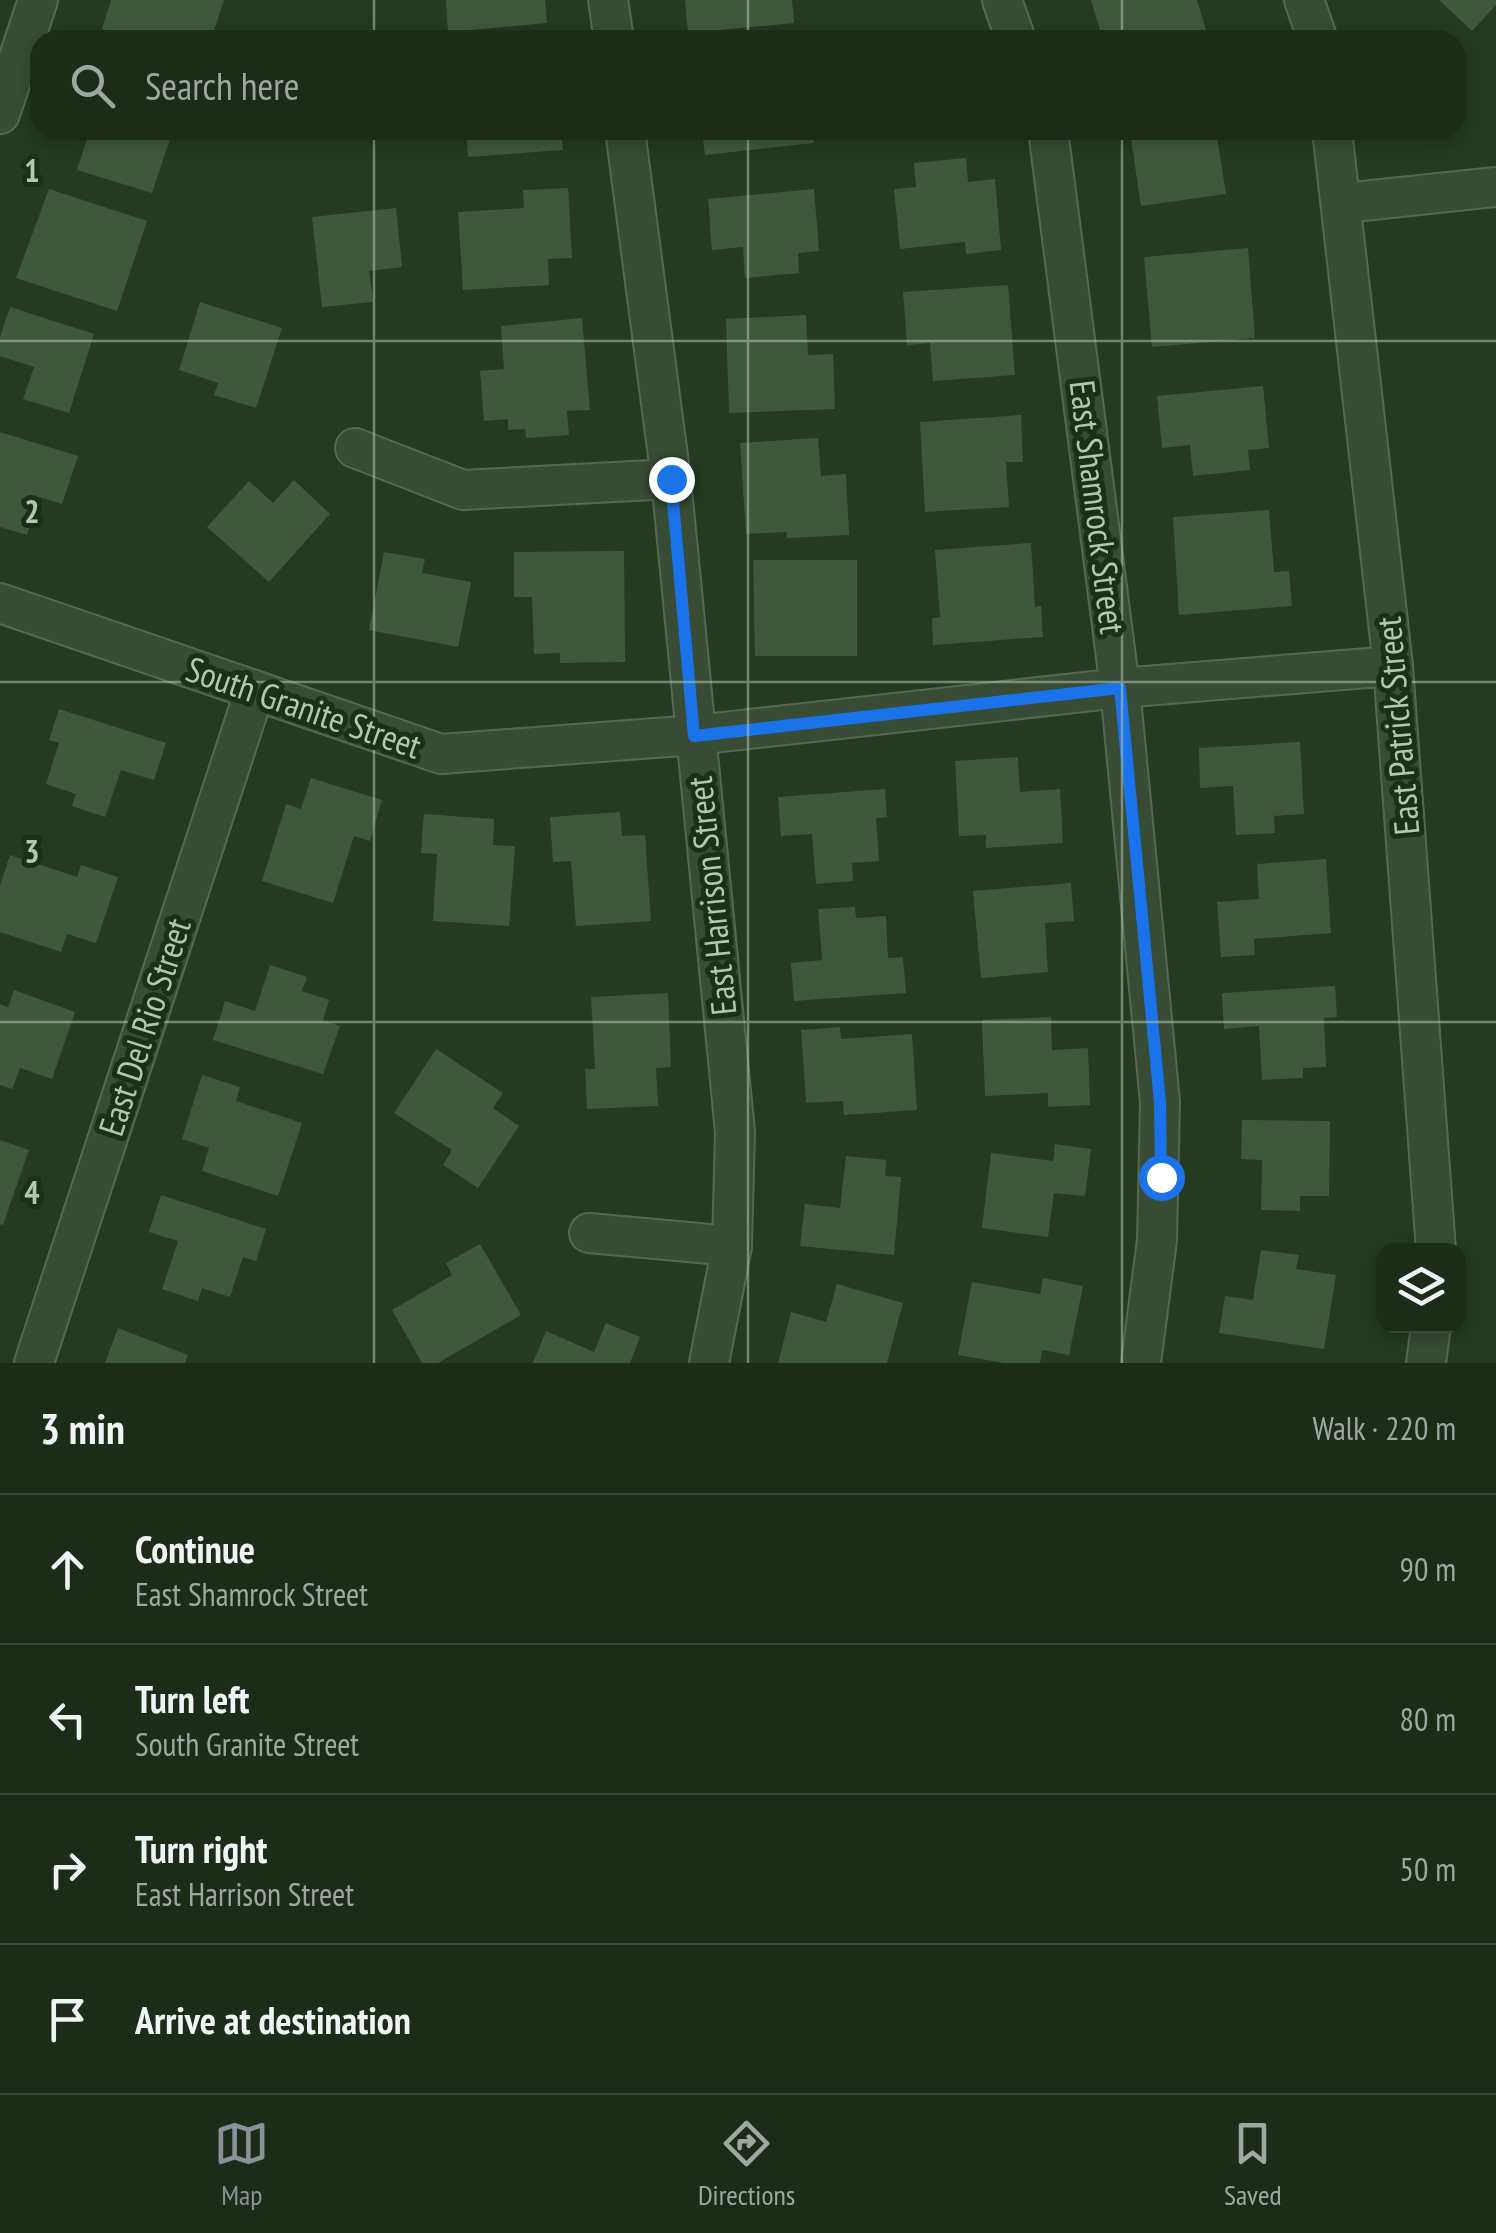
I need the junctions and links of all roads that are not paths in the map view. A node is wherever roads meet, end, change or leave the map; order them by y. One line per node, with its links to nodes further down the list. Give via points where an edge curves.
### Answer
1 (38, 0): 8 (street)
2 (608, 0): 5 (street)
3 (1002, 0): 6 (street)
4 (1304, 0): 7 (street)
5 (612, 30)
6 (1012, 30)
7 (1314, 30)
8 (0, 114)
9 (626, 140): 15 (street, East Harrison Street)
10 (1049, 140): 18 (street, East Shamrock Street)
11 (1334, 140): 13 (street, East Patrick Street)
12 (1496, 187): 13 (street)
13 (1344, 204): 17 (street, East Patrick Street)
14 (355, 448): 15 (street, via 462,490)
15 (671, 479): 20 (street, East Harrison Street)
16 (0, 603): 19 (street, South Granite Street)
17 (1394, 666): 18 (street, South Granite Street); 22 (street, East Patrick Street)
18 (1120, 688): 20 (street, South Granite Street); 27 (street, East Shamrock Street, via 1160,1102 1157,1240)
19 (255, 690): 20 (street, South Granite Street, via 442,754); 25 (street, East Del Rio Street)
20 (694, 736): 23 (street, East Harrison Street, via 735,1132)
21 (590, 1233): 23 (street)
22 (1435, 1243)
23 (732, 1246): 26 (street, East Harrison Street)
24 (1429, 1333): 28 (street)
25 (34, 1363)
26 (709, 1363)
27 (1141, 1363)
28 (1426, 1363)

